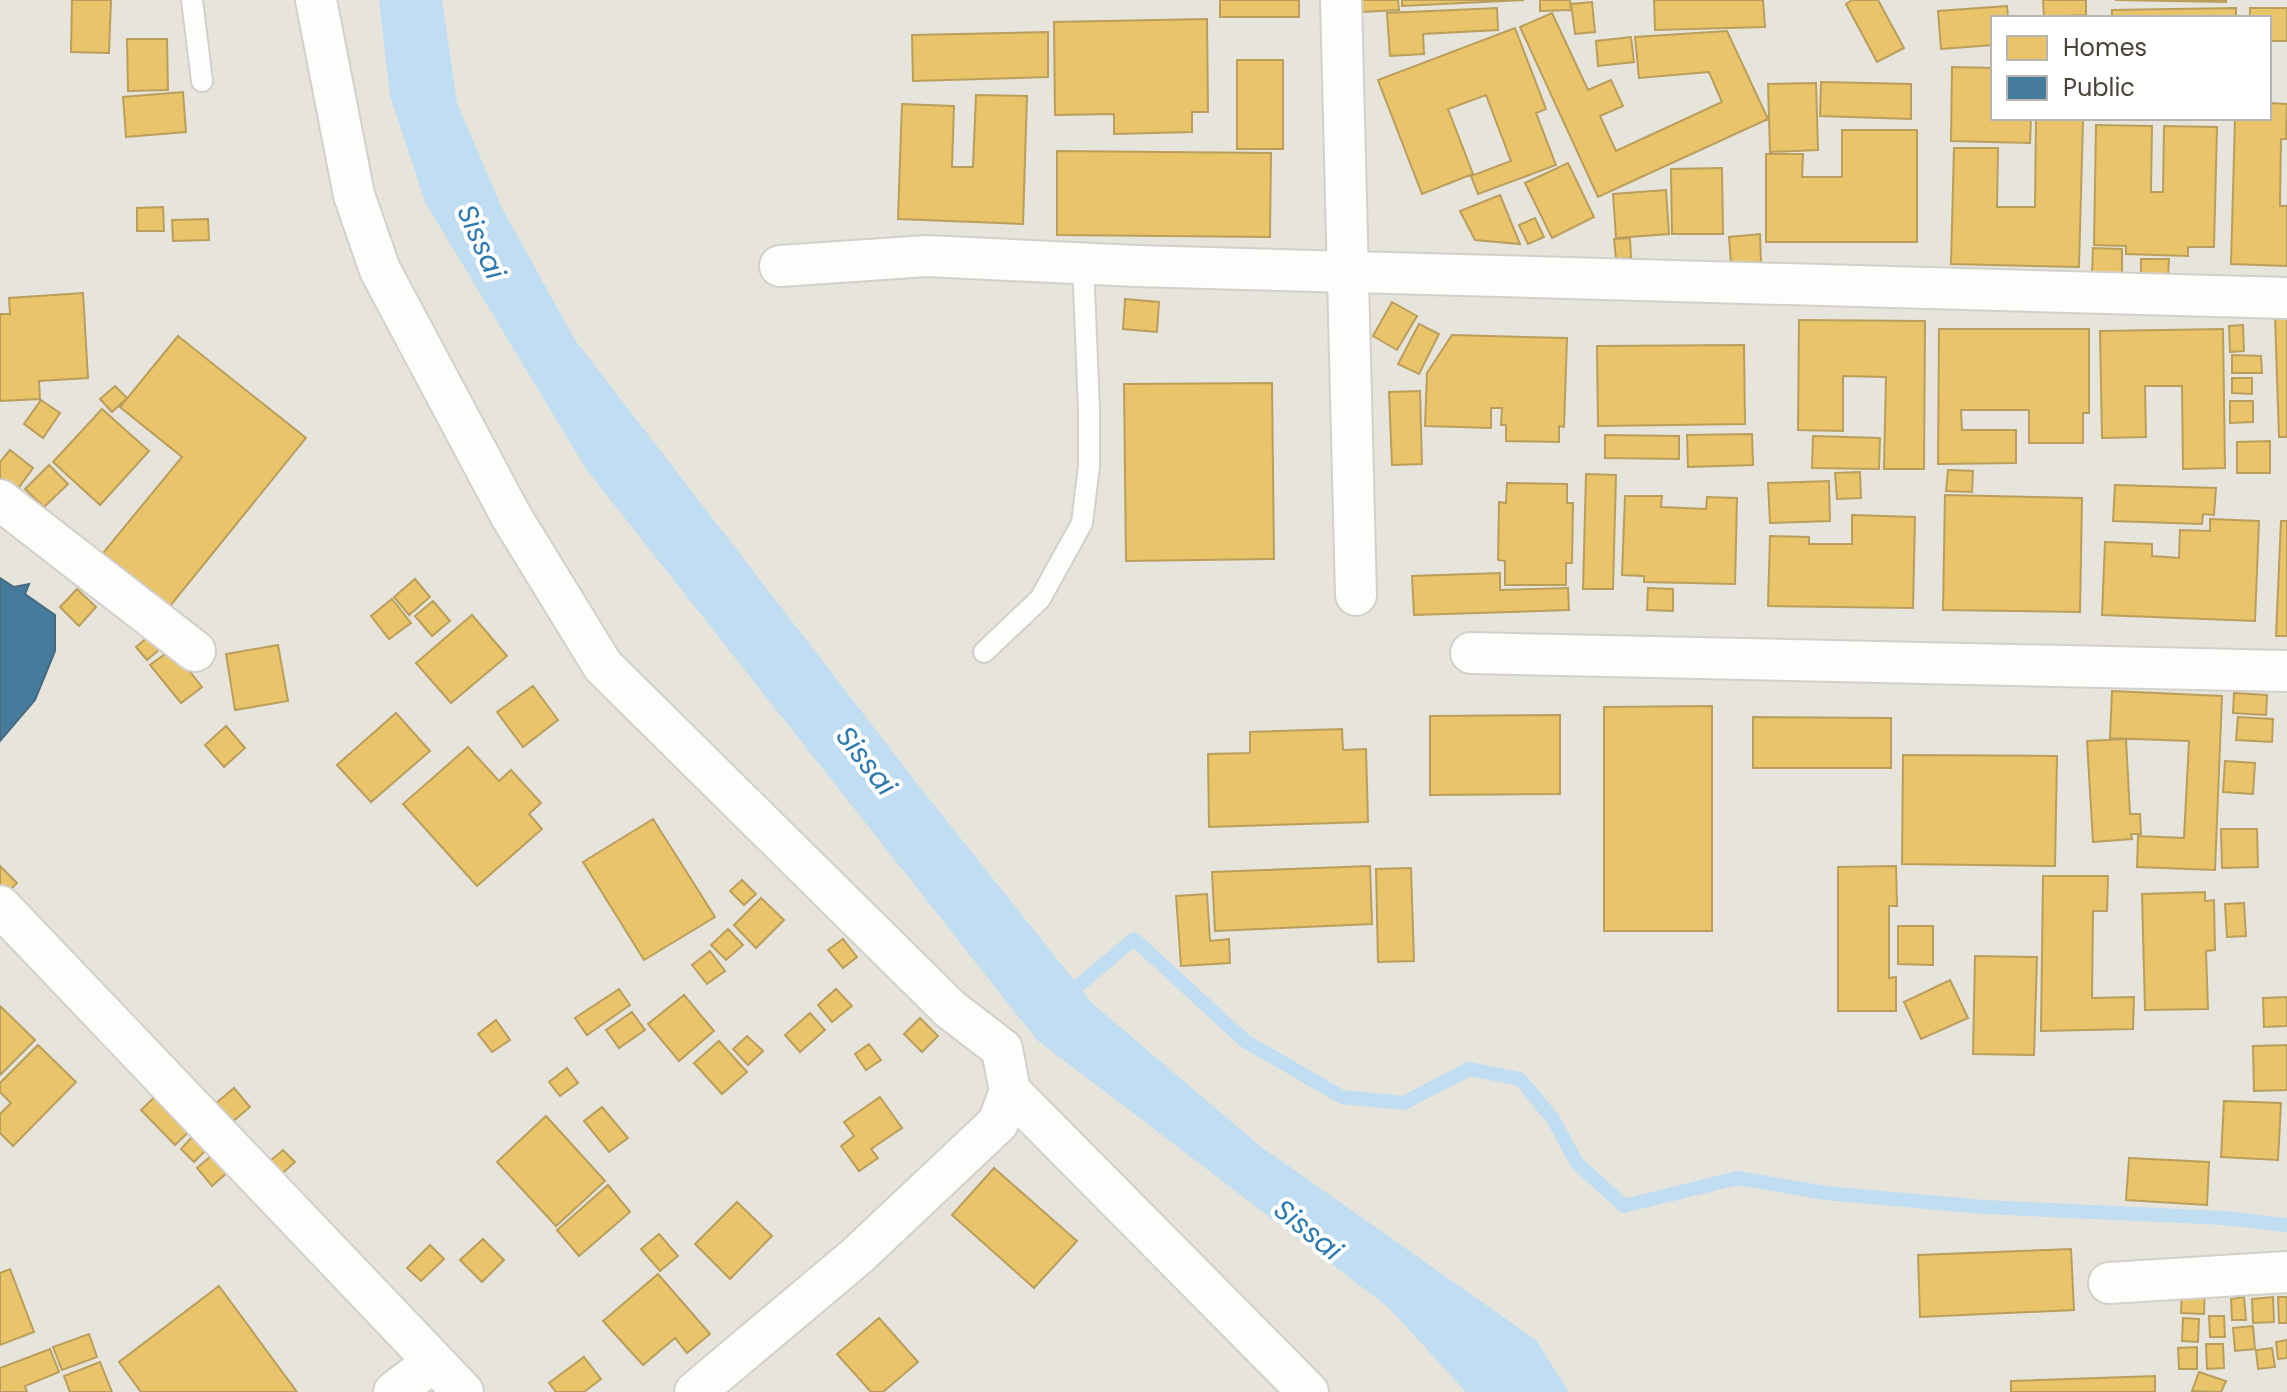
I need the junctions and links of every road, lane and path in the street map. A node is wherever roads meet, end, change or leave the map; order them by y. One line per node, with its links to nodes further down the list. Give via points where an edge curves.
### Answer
1 (192, 0): 4 (lane)
2 (316, 0): 16 (street, via 354,195 380,270 511,516 603,666 950,1009 1002,1049)
3 (1341, 0): 7 (street)
4 (202, 81)
5 (1083, 263): 6 (street, via 927,256); 7 (street); 12 (lane, via 1089,424 1082,523 1040,599)
6 (780, 266)
7 (1349, 271): 8 (street); 10 (street)
8 (2287, 298)
9 (0, 500): 11 (street)
10 (1356, 595)
11 (195, 651)
12 (984, 652)
13 (1471, 653): 14 (street)
14 (2287, 671)
15 (0, 906): 19 (street)
16 (1010, 1091): 22 (street, via 998,1123 857,1256); 23 (street)
17 (2287, 1272): 18 (street)
18 (2109, 1283)
19 (433, 1362): 20 (street); 21 (street)
20 (394, 1392)
21 (463, 1392)
22 (695, 1392)
23 (1308, 1392)

